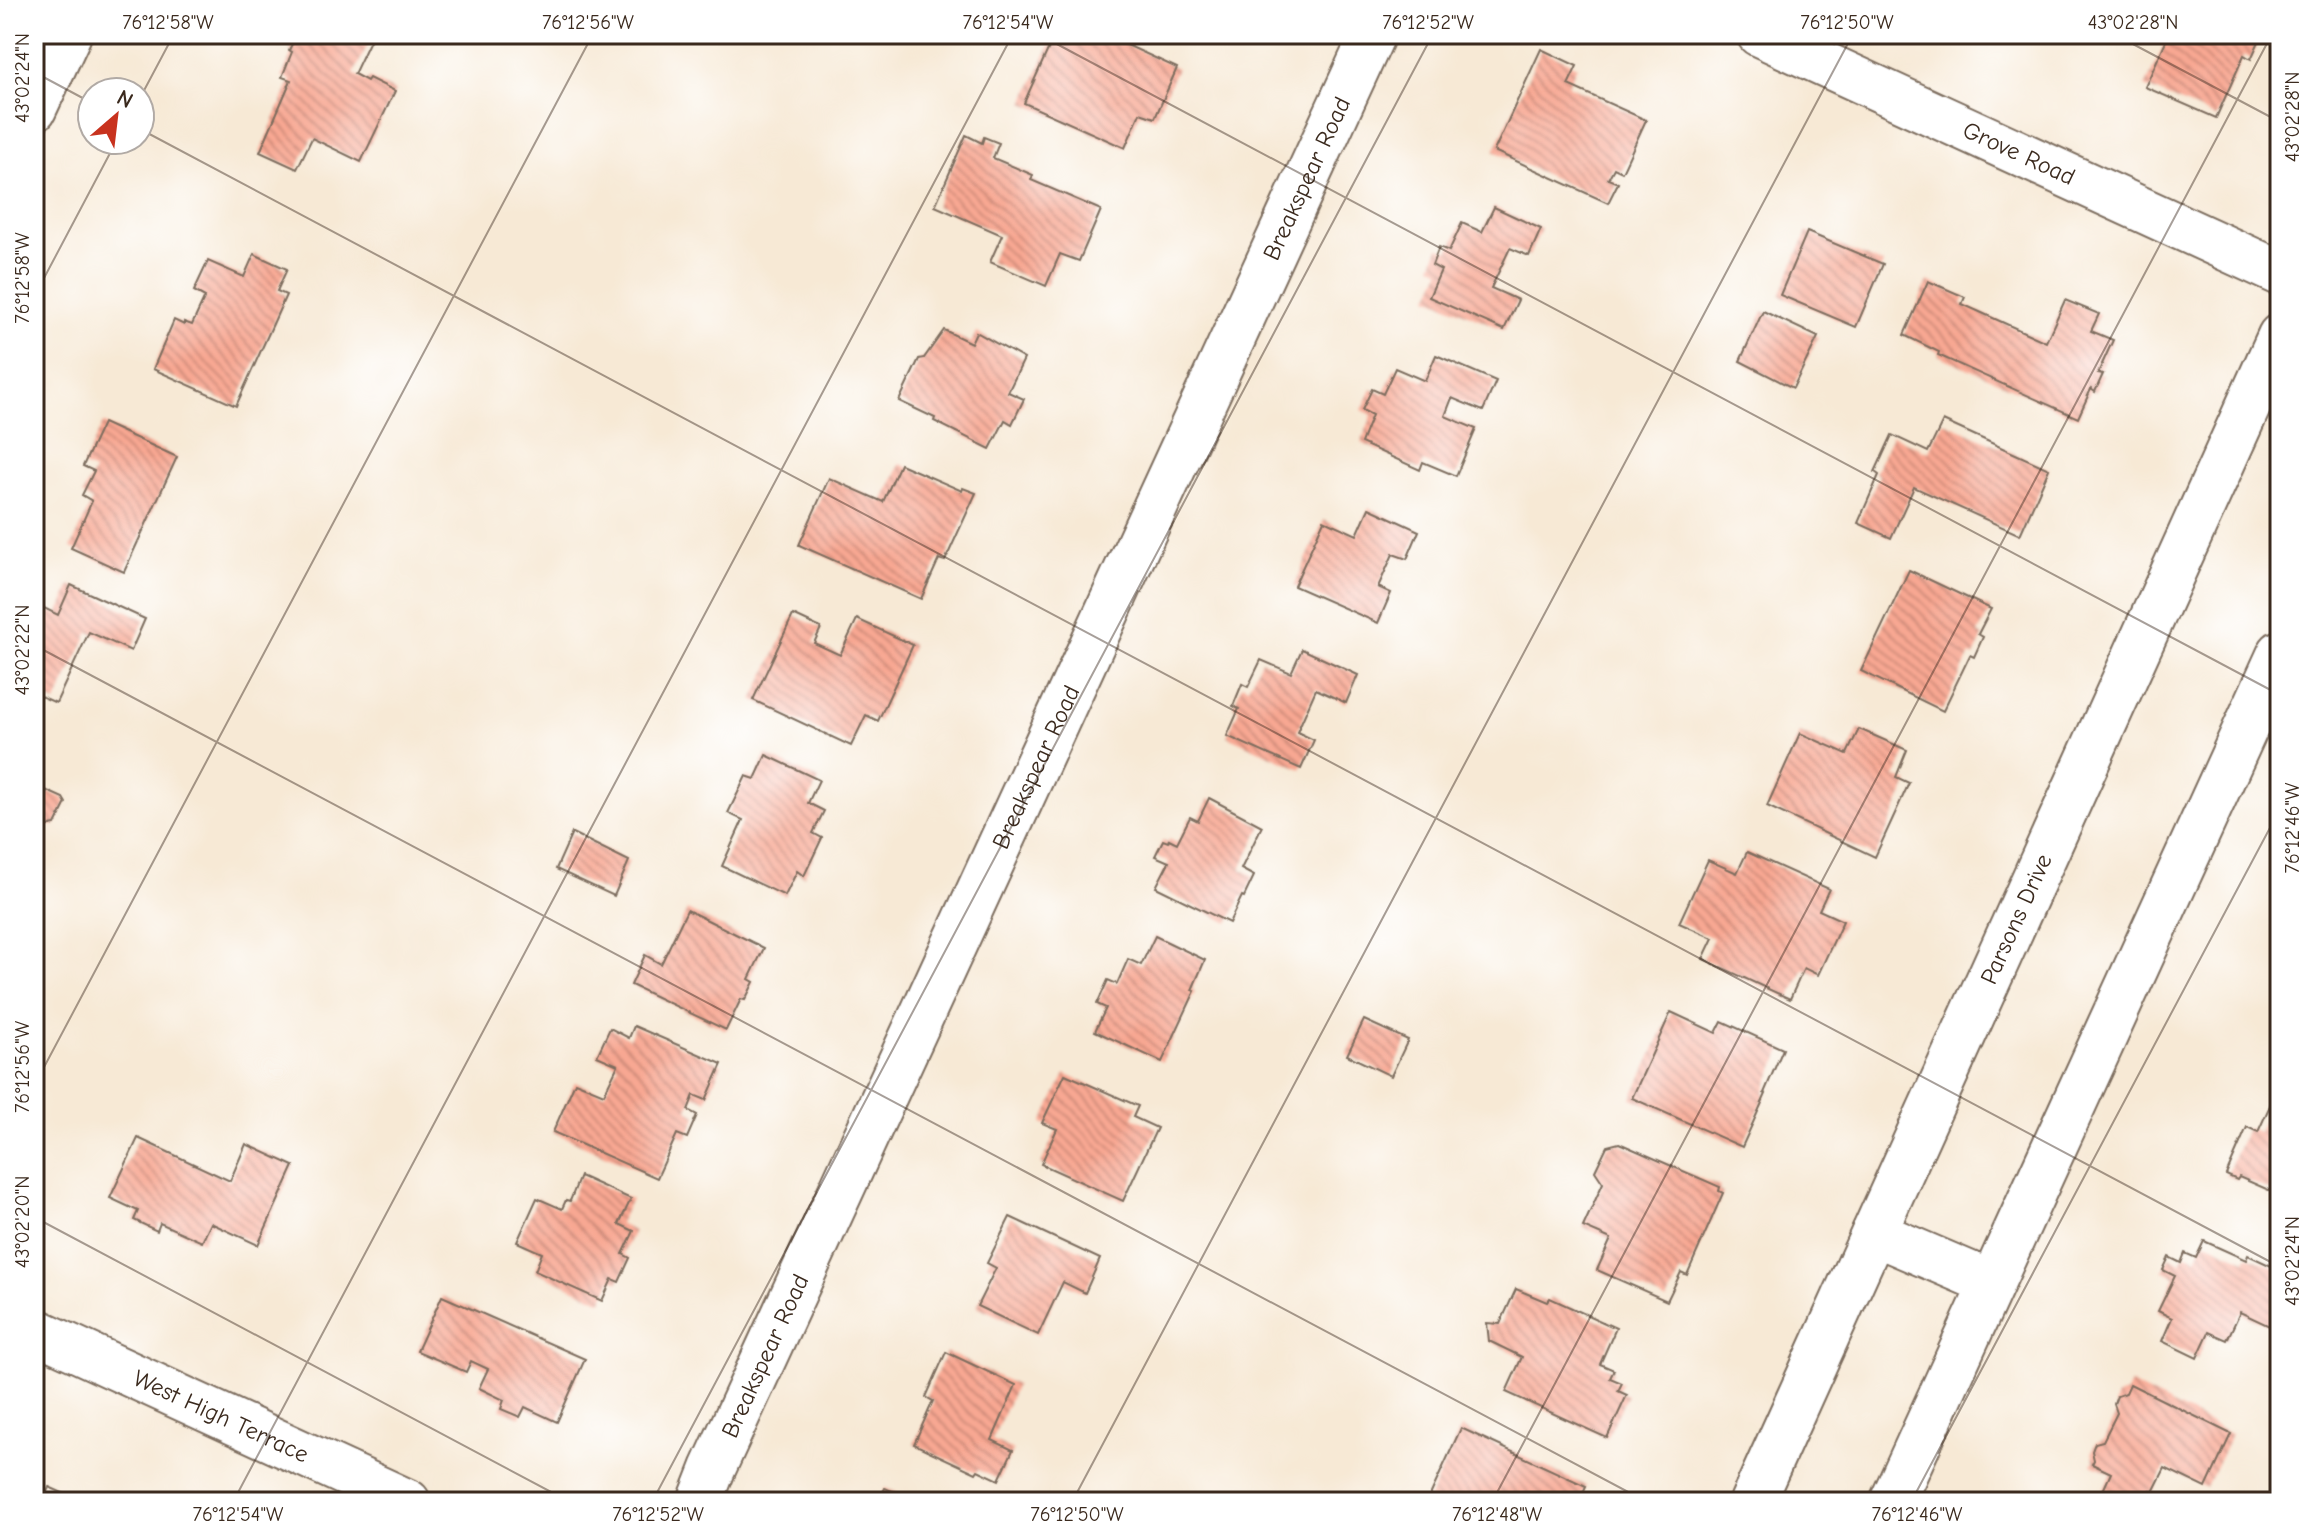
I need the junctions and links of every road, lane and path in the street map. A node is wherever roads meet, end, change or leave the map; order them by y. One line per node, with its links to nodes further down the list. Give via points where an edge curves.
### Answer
1 (69, 34): 4 (street)
2 (1373, 34): 12 (street, Breakspear Road)
3 (1759, 34): 5 (street, Grove Road)
4 (34, 109)
5 (2280, 273)
6 (2280, 336): 8 (street, Parsons Drive)
7 (2280, 653): 9 (street)
8 (1874, 1233): 9 (street); 13 (street, Parsons Drive)
9 (1991, 1283): 14 (street)
10 (34, 1330): 11 (street, West High Terrace)
11 (408, 1502)
12 (700, 1502)
13 (1752, 1502)
14 (1892, 1502)

